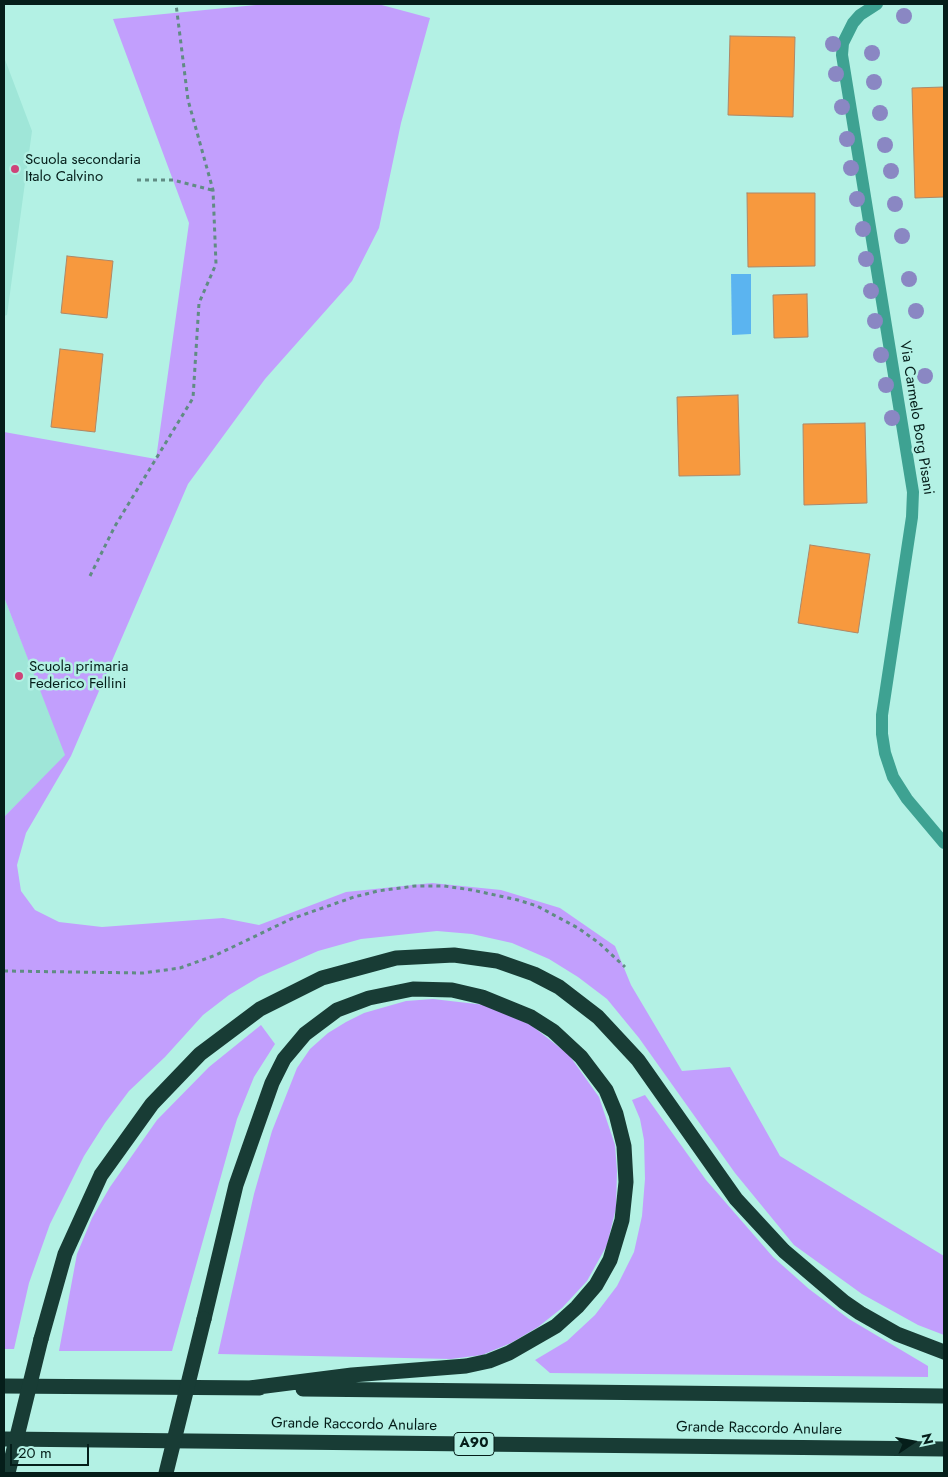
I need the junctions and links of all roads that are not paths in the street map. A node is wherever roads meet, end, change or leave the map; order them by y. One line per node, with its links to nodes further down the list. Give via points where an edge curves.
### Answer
1 (877, 4): 2 (street, Via Carmelo Borg Pisani, via 860,15 843,43 844,71 913,499 882,734 893,777)
2 (944, 843)
3 (944, 1352): 9 (highway, bridge, via 898,1334 849,1306 784,1251 736,1199 638,1060 588,1008 559,987 520,968 481,958 454,955 396,958 322,978 260,1009 200,1054 152,1104 101,1175 64,1254)
4 (4, 1386): 5 (highway)
5 (250, 1388): 6 (highway); 10 (highway, bridge, via 488,1361 510,1353 556,1326 596,1285 610,1260 622,1220 626,1182 624,1146 606,1090 581,1057 553,1031 531,1017 482,997 452,990 413,989 369,998 337,1010 305,1034 284,1059 272,1083 236,1185)
6 (944, 1396)
7 (4, 1439): 8 (highway, Grande Raccordo Anulare / A90)
8 (944, 1449)
9 (8, 1473)
10 (166, 1473)

